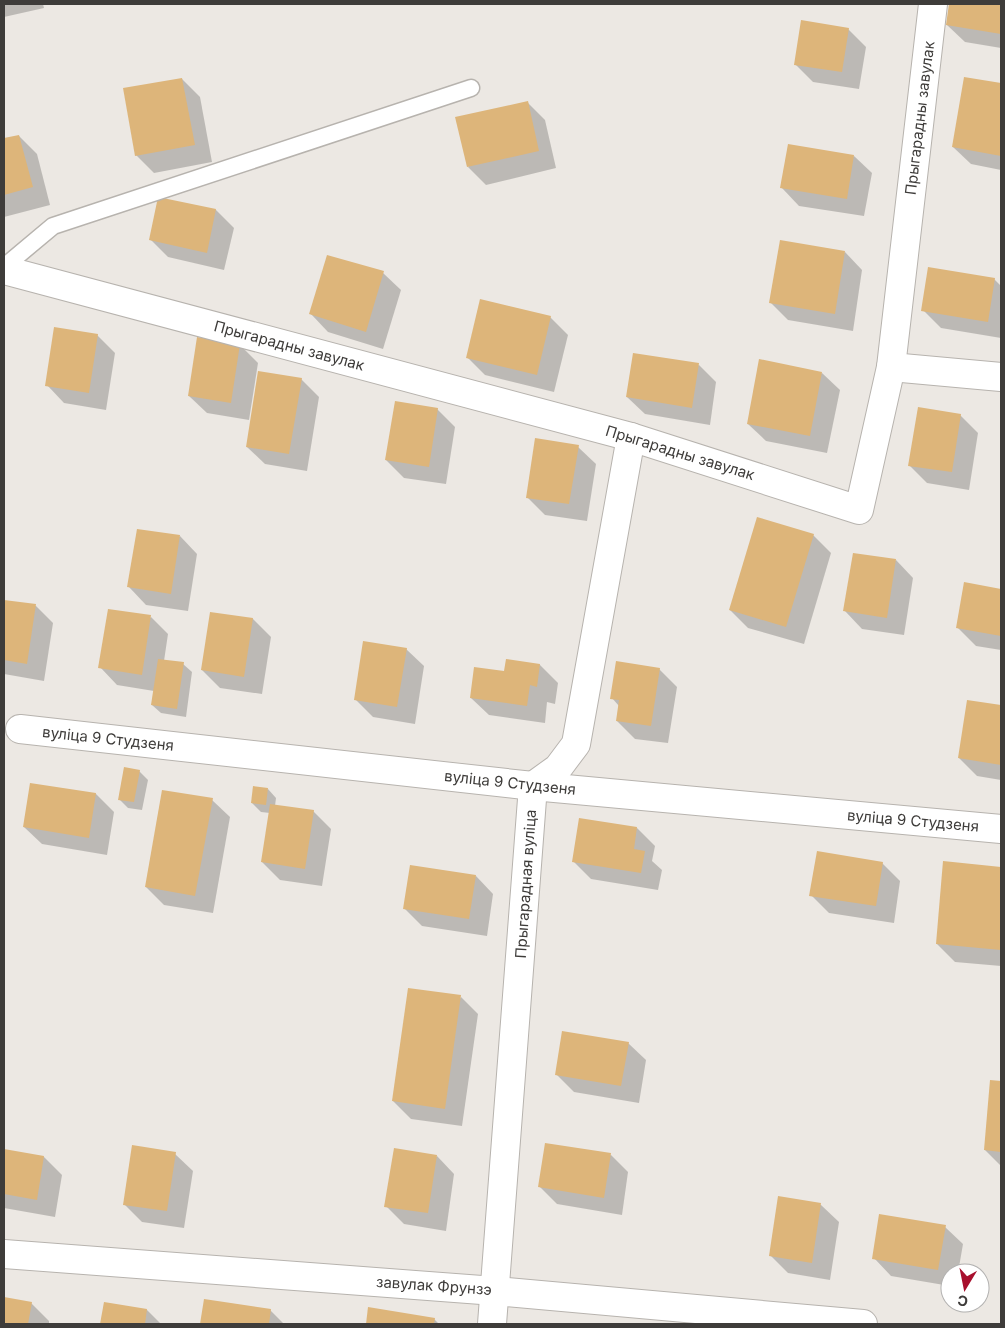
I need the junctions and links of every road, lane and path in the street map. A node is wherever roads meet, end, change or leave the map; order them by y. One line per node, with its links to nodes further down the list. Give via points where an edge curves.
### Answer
1 (933, 4): 4 (street, Прыгарадны завулак)
2 (471, 88): 3 (lane, via 53,226)
3 (4, 268): 6 (street, Прыгарадны завулак)
4 (891, 367): 5 (street); 6 (street, Прыгарадны завулак, via 859,510)
5 (1001, 376)
6 (631, 437): 8 (street, via 576,744 558,768)
7 (20, 729): 8 (street, вуліца 9 Студзеня)
8 (534, 786): 9 (street, вуліца 9 Студзеня); 11 (street, Прыгарадная вуліца)
9 (1001, 829)
10 (4, 1254): 11 (street, завулак Фрунзэ)
11 (495, 1291): 12 (street, Прыгарадная вуліца); 13 (street, завулак Фрунзэ)
12 (492, 1324)
13 (863, 1324)

